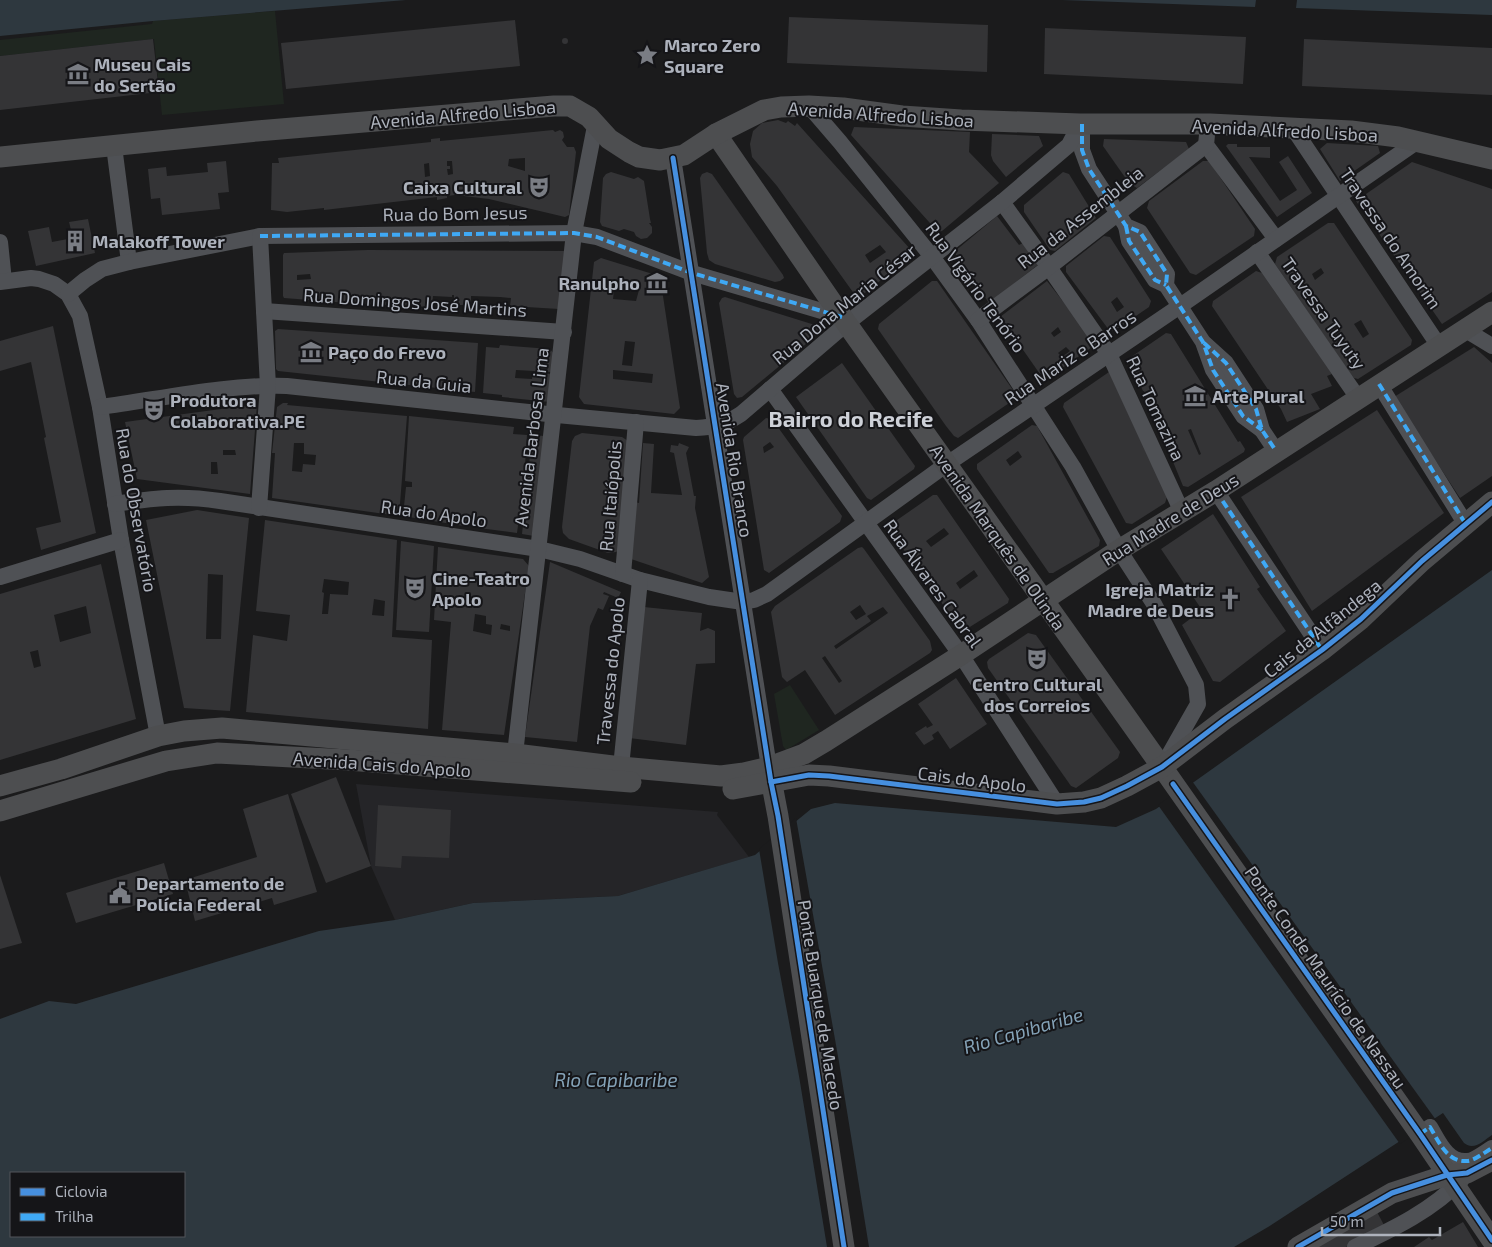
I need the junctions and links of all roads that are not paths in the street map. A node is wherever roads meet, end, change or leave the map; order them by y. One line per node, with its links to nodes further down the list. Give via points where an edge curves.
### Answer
1 (809, 106): 2 (main road, Avenida Alfredo Lisboa, via 953,119); 5 (main road, Avenida Alfredo Lisboa, via 764,110); 20 (street, Rua Vigário Tenório)
2 (1081, 124): 6 (main road, Avenida Alfredo Lisboa); 13 (street, Rua Dona Maria César, via 1069,145); 14 (street, via 1082,150 1089,169)
3 (595, 126): 8 (main road, Avenida Alfredo Lisboa, via 589,117 570,106 554,106); 10 (main road, Avenida Alfredo Lisboa, via 629,152 651,159); 15 (street, Avenida Barbosa Lima)
4 (1293, 128): 6 (main road, Avenida Alfredo Lisboa); 7 (main road, Avenida Alfredo Lisboa, via 1352,131); 12 (street, Travessa do Amorim)
5 (716, 134): 10 (main road, Avenida Alfredo Lisboa, via 684,155); 30 (main road, Avenida Marquês de Olinda)
6 (1208, 134): 14 (street, Rua da Assembleia); 17 (street, via 1227,171)
7 (1418, 141): 11 (main road, Avenida Alfredo Lisboa); 12 (street, Rua Mariz e Barros)
8 (114, 146): 9 (main road, Avenida Alfredo Lisboa); 21 (street)
9 (0, 157)
10 (673, 158): 23 (street, Avenida Rio Branco)
11 (1492, 159)
12 (1339, 196): 17 (street, Rua Mariz e Barros); 33 (street, Travessa do Amorim)
13 (1002, 202): 20 (street, Rua Dona Maria César); 22 (street, Rua Tomazina)
14 (1122, 220): 22 (street, Rua da Assembleia); 26 (street, via 1140,232 1168,274 1166,285)
15 (574, 233): 16 (street, Rua do Bom Jesus); 23 (street, Rua do Bom Jesus, via 597,238); 32 (street, Avenida Barbosa Lima)
16 (260, 236): 21 (street, Rua do Bom Jesus); 27 (street)
17 (1276, 239): 19 (street, Rua Mariz e Barros)
18 (0, 242): 24 (street)
19 (1256, 252): 26 (street, Rua Mariz e Barros); 39 (street, Travessa Tuyuty)
20 (933, 258): 29 (street, Rua Vigário Tenório); 30 (street, Rua Dona Maria César)
21 (129, 262): 25 (street, Rua do Bom Jesus, via 102,269)
22 (1049, 267): 29 (street, Rua da Assembleia); 35 (street, Rua Tomazina)
23 (692, 273): 30 (street, Rua do Bom Jesus); 44 (street, Avenida Rio Branco)
24 (2, 281): 25 (street, via 39,279)
25 (68, 294): 41 (street, Rua do Observatório, via 82,322)
26 (1180, 306): 35 (street, Rua Mariz e Barros); 45 (street, via 1203,342 1226,363 1256,409 1262,430)
27 (264, 312): 32 (street, Rua Domingos José Martins); 37 (street)
28 (1492, 312): 31 (main road, Rua Madre de Deus)
29 (978, 320): 40 (street, Rua Vigário Tenório)
30 (844, 321): 38 (street, Rua Dona Maria César); 46 (main road, Avenida Marquês de Olinda)
31 (1464, 329): 33 (main road, Rua Madre de Deus); 34 (street)
32 (564, 332): 42 (street, Avenida Barbosa Lima)
33 (1439, 346): 36 (main road, Rua Madre de Deus)
34 (1492, 346)
35 (1109, 354): 40 (street, Rua Mariz e Barros); 51 (street, Rua Tomazina)
36 (1379, 384): 39 (main road, Rua Madre de Deus); 53 (street)
37 (268, 386): 41 (street, Rua da Guia); 42 (street, Rua da Guia); 50 (street)
38 (770, 389): 44 (street, Rua Dona Maria César, via 741,414); 52 (street, Rua Álvares Cabral)
39 (1358, 398): 45 (main road, Rua Madre de Deus)
40 (1034, 404): 46 (street, Rua Mariz e Barros); 56 (street, Rua Vigário Tenório)
41 (100, 407): 49 (street, Rua do Observatório)
42 (554, 415): 43 (street, Rua da Guia); 55 (street, Avenida Barbosa Lima)
43 (636, 422): 44 (street, Rua da Guia); 57 (street, Rua Itaiópolis)
44 (715, 427): 61 (street, Avenida Rio Branco)
45 (1276, 451): 47 (main road, Rua Madre de Deus)
46 (947, 464): 52 (street, Rua Mariz e Barros); 60 (main road, Avenida Marquês de Olinda)
47 (1216, 491): 51 (main road, Rua Madre de Deus); 62 (street)
48 (1492, 502): 53 (main road, Cais da Alfândega)
49 (114, 504): 50 (street, Rua do Apolo, via 152,498 195,497); 54 (street, Rua do Observatório)
50 (259, 508): 55 (street, Rua do Apolo)
51 (1182, 512): 56 (main road, Rua Madre de Deus)
52 (866, 524): 61 (street, Rua Mariz e Barros, via 767,594); 63 (street, Rua Álvares Cabral)
53 (1465, 524): 62 (main road, Cais da Alfândega, via 1361,619)
54 (121, 540): 58 (street); 64 (street, Rua do Observatório)
55 (539, 549): 57 (street, Rua do Apolo); 65 (street, Avenida Barbosa Lima)
56 (1119, 550): 60 (main road, Rua Madre de Deus); 68 (street, Rua Vigário Tenório, via 1154,604 1198,694 1198,704)
57 (623, 574): 59 (street, Rua do Apolo)
58 (0, 577)
59 (640, 580): 61 (street, Rua do Apolo); 66 (street, Travessa do Apolo)
60 (1043, 600): 63 (main road, Rua Madre de Deus); 68 (main road, Avenida Marquês de Olinda)
61 (743, 602): 67 (street, Avenida Rio Branco)
62 (1322, 650): 68 (main road, Cais da Alfândega, via 1225,719)
63 (961, 655): 67 (main road, Rua Madre de Deus); 70 (street, Rua Álvares Cabral)
64 (158, 736): 65 (main road, Avenida Cais do Apolo, via 222,728); 69 (main road, Avenida Cais do Apolo, via 60,770)
65 (515, 754): 66 (main road, Avenida Cais do Apolo)
66 (621, 767): 67 (main road, Avenida Cais do Apolo, via 721,776)
67 (770, 774): 70 (main road, Cais do Apolo, via 829,776); 71 (main road, Avenida Cais do Apolo, via 745,788 719,789 216,753 166,761); 77 (main road, Ponte Buarque de Macedo)
68 (1167, 776): 70 (main road, Cais do Apolo, via 1127,786 1101,798); 72 (main road, Ponte Conde Maurício de Nassau)
69 (0, 786)
70 (1057, 804)
71 (0, 811)
72 (1420, 1134): 73 (street, via 1430,1127 1445,1152 1456,1160 1467,1162); 75 (main road, Ponte Conde Maurício de Nassau)
73 (1492, 1148)
74 (1492, 1160): 75 (main road)
75 (1456, 1178): 76 (main road, Ponte Conde Maurício de Nassau); 78 (main road, via 1392,1193); 79 (street, via 1406,1222)
76 (1492, 1240)
77 (844, 1247)
78 (1298, 1247)
79 (1355, 1247)

